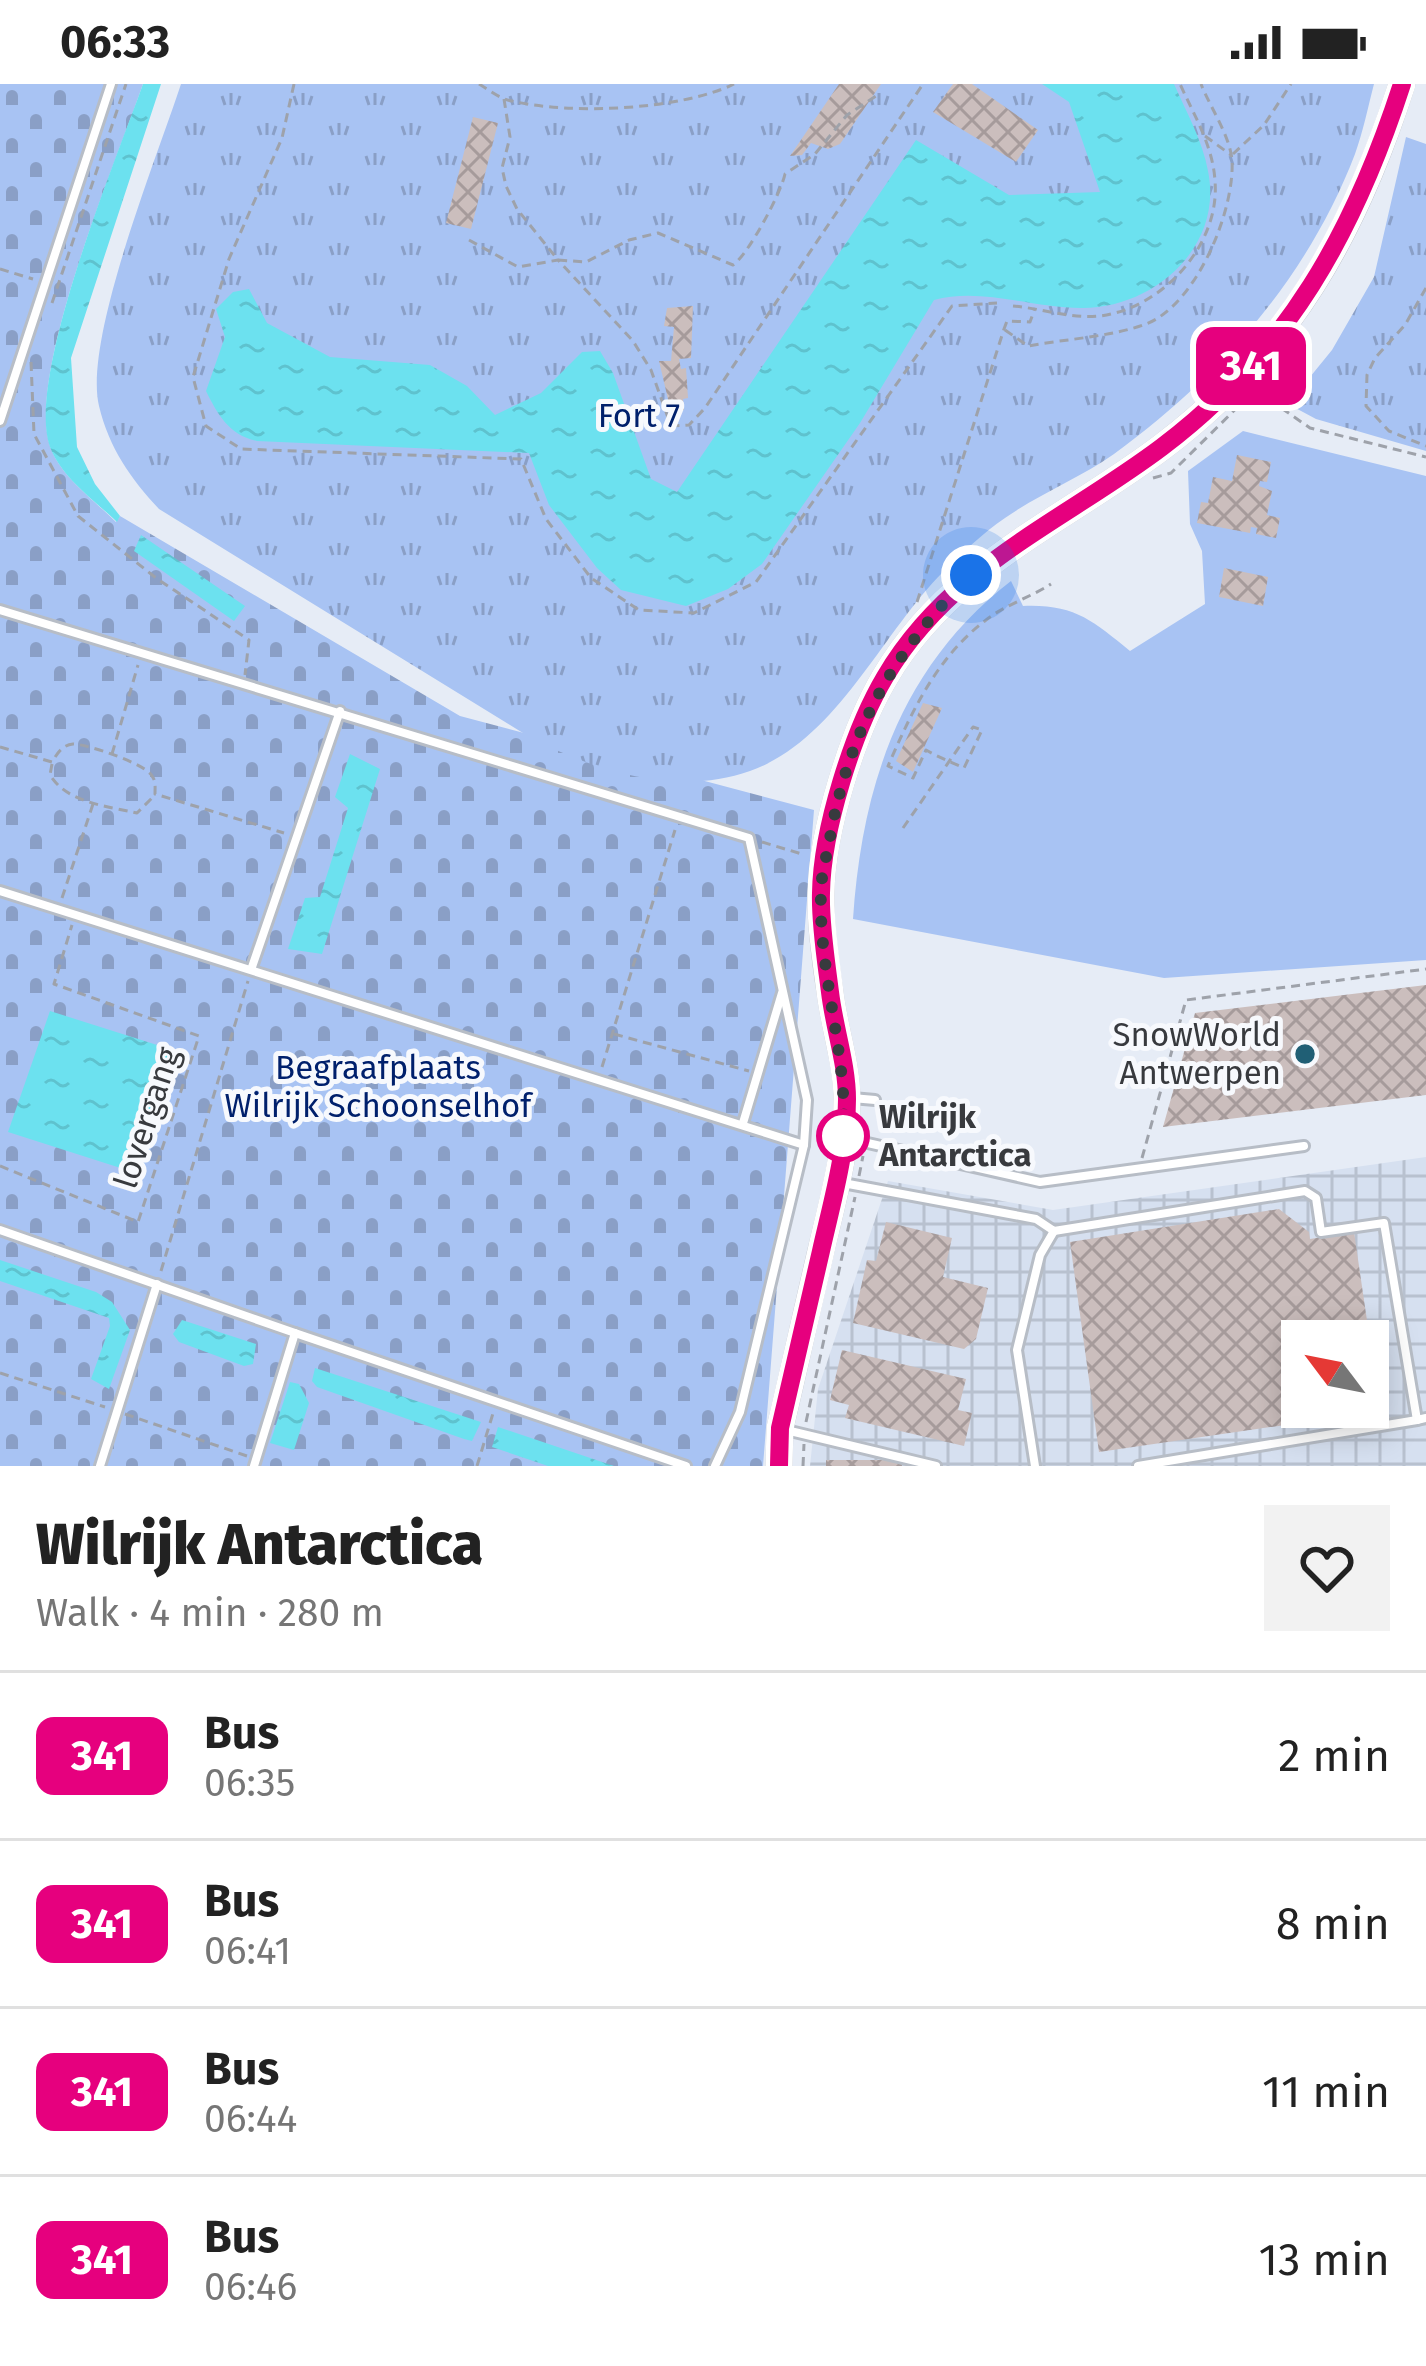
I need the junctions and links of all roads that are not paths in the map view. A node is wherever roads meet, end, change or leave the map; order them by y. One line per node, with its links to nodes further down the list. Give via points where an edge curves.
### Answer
1 (111, 84): 3 (lane)
2 (1402, 84): 9 (street, via 1374,170 1330,260 1280,334 1221,399 1159,450 988,562 928,618 885,677 837,799 820,892)
3 (0, 421)
4 (0, 610): 5 (lane)
5 (340, 711): 7 (lane); 8 (lane, via 749,838)
6 (0, 890): 7 (lane)
7 (252, 968): 11 (lane)
8 (783, 990): 11 (lane); 13 (lane, via 806,1100)
9 (847, 1098): 10 (lane); 12 (street)
10 (874, 1100)
11 (742, 1123): 13 (lane)
12 (852, 1139): 14 (lane, via 1040,1182); 15 (street)
13 (804, 1145): 25 (lane, via 740,1412)
14 (1304, 1146)
15 (848, 1183): 17 (lane, via 1036,1220); 21 (street)
16 (0, 1230): 18 (lane)
17 (1054, 1231): 20 (lane, via 1305,1191 1316,1198 1321,1232 1384,1222); 28 (lane, via 1040,1255 1017,1350)
18 (157, 1284): 19 (lane); 23 (lane)
19 (295, 1334): 22 (lane); 24 (lane)
20 (1422, 1419): 29 (lane)
21 (780, 1428): 26 (street); 27 (lane)
22 (255, 1463)
23 (100, 1466)
24 (686, 1466)
25 (715, 1466)
26 (779, 1466)
27 (936, 1466)
28 (1035, 1466)
29 (1138, 1466)

